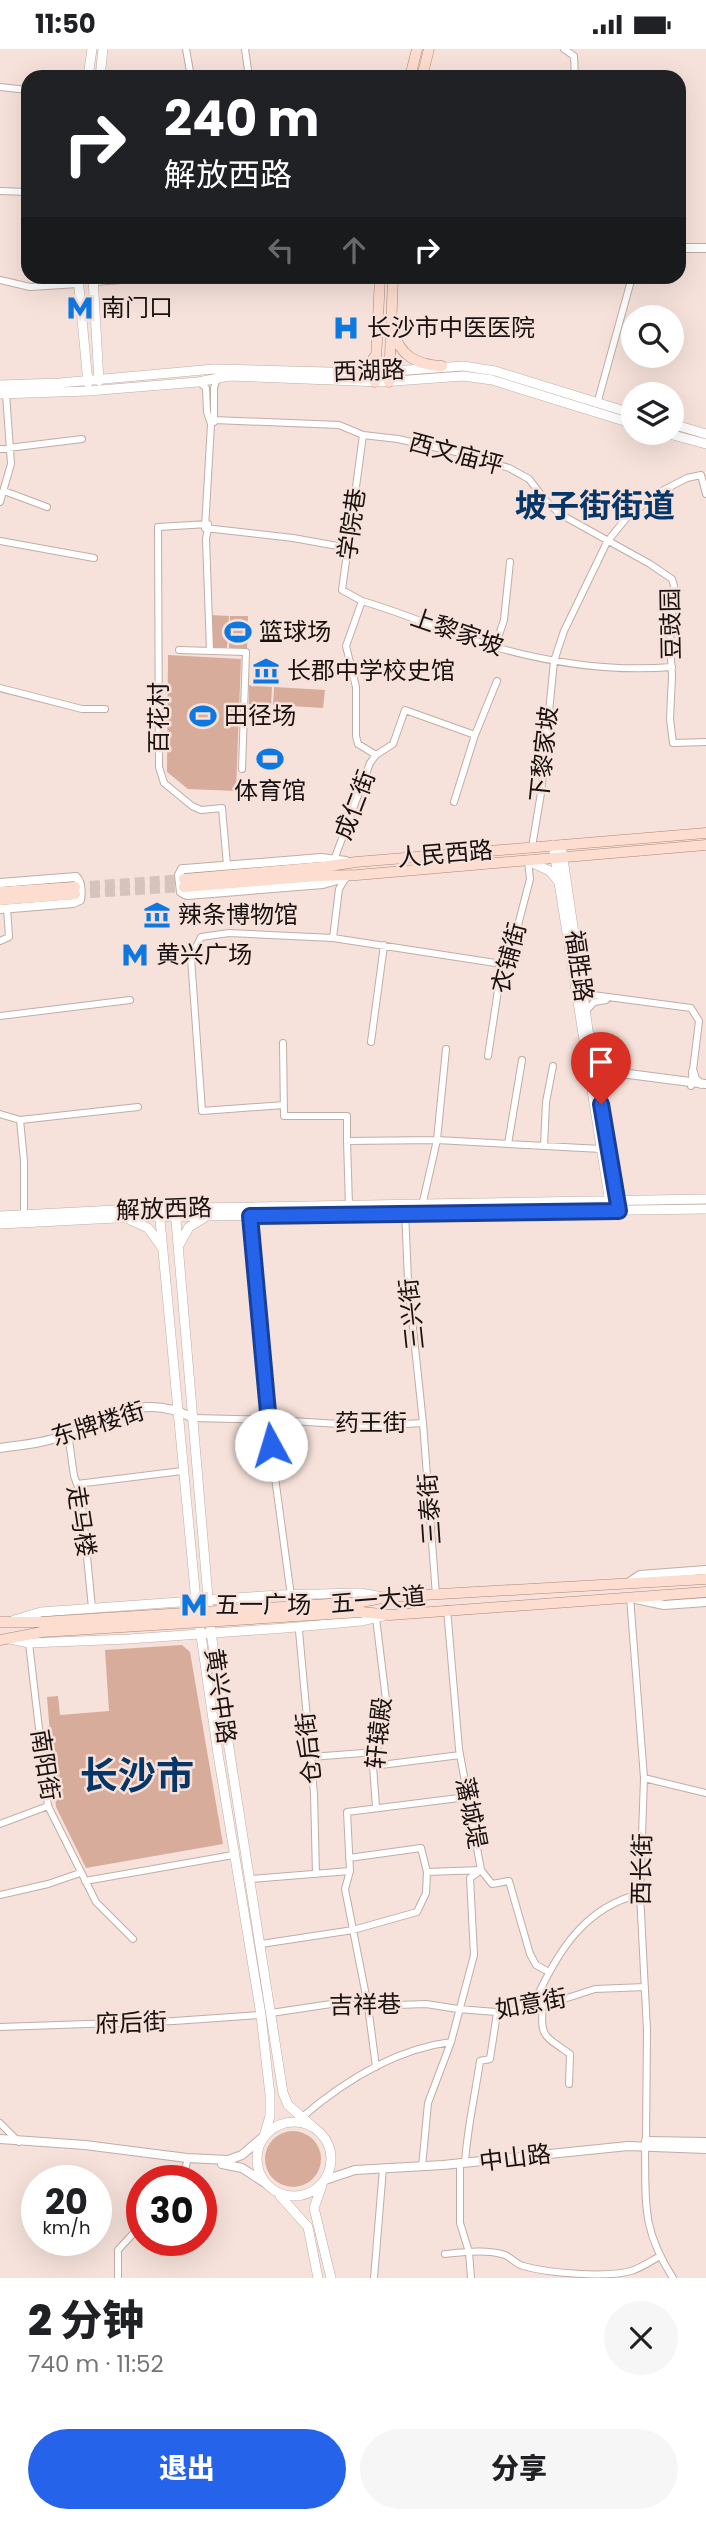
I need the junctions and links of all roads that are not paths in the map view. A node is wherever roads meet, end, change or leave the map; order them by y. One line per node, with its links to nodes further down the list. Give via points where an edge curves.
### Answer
1 (92, 49): 8 (main road)
2 (103, 49): 9 (main road)
3 (186, 49): 10 (street)
4 (245, 49): 11 (street)
5 (417, 49): 12 (main road)
6 (429, 49): 13 (main road)
7 (564, 49): 14 (street, via 574,56)
8 (89, 70)
9 (101, 70)
10 (190, 70)
11 (249, 70)
12 (412, 70)
13 (424, 70)
14 (575, 70)
15 (0, 87): 16 (street)
16 (21, 89)
17 (0, 191): 18 (street)
18 (21, 192)
19 (706, 249): 20 (street)
20 (686, 250)
21 (0, 280): 22 (street, via 30,287)
22 (51, 284)
23 (78, 284): 30 (main road)
24 (93, 284): 31 (main road)
25 (380, 284): 29 (main road)
26 (393, 284): 28 (main road)
27 (630, 284): 46 (street)
28 (391, 318): 32 (main road, via 395,338 405,354 419,363); 36 (main road)
29 (376, 352): 33 (main road, via 369,366); 35 (main road)
30 (85, 357): 39 (main road); 41 (main road, via 78,376)
31 (97, 357): 34 (main road, via 107,372); 37 (main road)
32 (442, 366): 36 (main road, 西湖路); 46 (main road, 西湖路, via 495,371)
33 (352, 373): 34 (main road, 西湖路, via 214,369); 35 (main road, 西湖路)
34 (125, 376): 37 (main road, 西湖路)
35 (375, 377): 36 (main road, 西湖路); 38 (main road, 西湖路)
36 (389, 377): 49 (main road, 西湖路, via 484,378)
37 (99, 378): 39 (main road, 西湖路); 43 (main road)
38 (217, 378): 40 (main road, 西湖路); 48 (street)
39 (87, 379): 41 (main road, 西湖路); 44 (main road)
40 (198, 381): 43 (main road, 西湖路); 62 (street, via 206,388 211,424)
41 (60, 383): 42 (main road, 西湖路)
42 (0, 385)
43 (100, 390): 44 (main road, 西湖路)
44 (88, 391): 45 (main road, 西湖路)
45 (3, 394): 57 (street)
46 (597, 404): 47 (main road, 西湖路)
47 (621, 410)
48 (214, 420): 52 (street, 西文庙坪, via 339,425); 62 (street)
49 (621, 420)
50 (684, 428): 51 (main road)
51 (706, 434)
52 (363, 435): 64 (street, 西文庙坪, via 456,452 519,471 560,514); 65 (street, 学院巷)
53 (684, 438): 55 (main road)
54 (82, 439): 57 (street)
55 (704, 444)
56 (0, 449): 57 (street)
57 (8, 449): 58 (street, via 11,464)
58 (4, 491): 60 (street); 61 (street)
59 (706, 494): 64 (street, 下黎家坡, via 701,475 687,478 628,516)
60 (0, 502)
61 (47, 507)
62 (207, 526): 65 (street); 70 (street); 91 (street, 百花村, via 158,527 160,773 164,783 191,806 222,808)
63 (0, 541): 66 (street)
64 (607, 542): 72 (street, 下黎家坡); 73 (street, 豆豉园, via 672,579)
65 (349, 548): 68 (street, 学院巷, via 342,590)
66 (94, 558)
67 (510, 562): 69 (street, via 504,620)
68 (362, 601): 69 (street, 上黎家坡); 79 (street, via 346,646 356,687 358,744)
69 (495, 647): 72 (street, 上黎家坡)
70 (210, 649): 71 (street); 80 (street, via 246,652)
71 (179, 650)
72 (554, 661): 73 (street, 上黎家坡); 85 (street, 下黎家坡)
73 (672, 667): 78 (street, 豆豉园, via 673,743)
74 (497, 681): 77 (street)
75 (0, 688): 76 (street, via 82,709)
76 (106, 709)
77 (475, 735): 79 (street, 成仁街, via 405,710 393,744); 81 (street)
78 (706, 742)
79 (376, 755): 88 (street, 成仁街)
80 (242, 769)
81 (454, 802)
82 (706, 833): 83 (main road, 人民西路)
83 (557, 845): 85 (main road, 人民西路); 87 (main road, 福胜路)
84 (706, 845): 86 (main road, 人民西路)
85 (532, 847): 90 (main road, 人民西路)
86 (586, 856): 87 (main road, 人民西路); 94 (main road, via 573,865)
87 (559, 858): 89 (main road, 人民西路); 94 (main road, 福胜路)
88 (334, 859): 90 (street); 91 (street)
89 (528, 861): 92 (main road, 人民西路); 94 (main road, via 550,870); 100 (street, 衣铺街, via 530,879)
90 (356, 862): 92 (main road, 人民西路, via 184,883)
91 (227, 865): 92 (street, via 181,869 181,892 323,884)
92 (352, 877): 97 (street, via 339,889)
93 (0, 883): 96 (street, via 76,877 80,883 77,902)
94 (563, 883): 101 (main road, 福胜路); 111 (main road, 福胜路)
95 (0, 892): 96 (main road, via 75,891)
96 (2, 906): 98 (street, via 9,937)
97 (333, 938): 99 (street); 114 (street, via 229,933 201,937 191,958 202,1111)
98 (0, 941)
99 (384, 945): 100 (street); 105 (street)
100 (502, 964): 108 (street, 衣铺街)
101 (583, 986): 103 (main road, 福胜路); 112 (street, via 593,995 691,1008 699,1021)
102 (130, 1000): 104 (street)
103 (585, 1013): 111 (main road, 福胜路); 112 (street, via 591,1004 602,1000 689,1011 695,1022)
104 (0, 1016)
105 (371, 1042)
106 (283, 1043): 114 (street)
107 (446, 1049): 118 (street)
108 (488, 1056)
109 (522, 1060): 120 (street)
110 (553, 1066): 121 (street)
111 (596, 1070): 113 (street); 122 (main road, 福胜路); 123 (main road, 福胜路)
112 (691, 1072): 113 (street); 113 (street, via 686,1078)
113 (694, 1084)
114 (284, 1105): 119 (street, via 284,1116 347,1116)
115 (138, 1107): 117 (street)
116 (0, 1114): 117 (street)
117 (20, 1120): 135 (street)
118 (437, 1140): 119 (street); 120 (street); 131 (street)
119 (347, 1141): 128 (street)
120 (508, 1144): 121 (street)
121 (544, 1146): 122 (street)
122 (601, 1149): 123 (main road, 福胜路)
123 (611, 1184): 124 (main road); 126 (main road); 127 (main road, 福胜路)
124 (637, 1199): 125 (main road, 解放西路); 127 (main road, 解放西路)
125 (706, 1199)
126 (596, 1200): 127 (main road, 解放西路); 131 (main road, 解放西路)
127 (613, 1200): 132 (main road, 福胜路)
128 (349, 1206): 130 (main road, 解放西路); 134 (main road, 解放西路)
129 (706, 1209): 132 (main road, 解放西路)
130 (405, 1210): 131 (main road, 解放西路); 138 (main road, 解放西路); 146 (street, 三兴街, via 408,1290)
131 (421, 1210): 132 (main road, 解放西路)
132 (615, 1211)
133 (159, 1213): 134 (main road, 解放西路); 135 (main road, 解放西路); 139 (main road, 解放西路); 142 (main road, 黄兴中路)
134 (175, 1213): 137 (main road, 解放西路); 141 (main road, 黄兴中路)
135 (24, 1215): 136 (main road, 解放西路)
136 (0, 1216)
137 (209, 1216): 138 (main road, 解放西路); 141 (main road, via 189,1227)
138 (250, 1216): 145 (street)
139 (122, 1218): 140 (main road, 解放西路); 142 (main road, via 148,1228)
140 (0, 1224)
141 (178, 1250): 144 (main road, 黄兴中路)
142 (163, 1251): 143 (main road, 黄兴中路)
143 (176, 1409): 144 (street, 东牌楼街); 147 (street, 东牌楼街, via 130,1409); 149 (main road, 黄兴中路)
144 (193, 1418): 145 (street, 药王街); 159 (main road, 黄兴中路)
145 (269, 1419): 146 (street, 药王街, via 370,1426); 156 (street)
146 (424, 1423): 155 (street, 三泰街)
147 (68, 1433): 148 (street, 东牌楼街); 150 (street, 走马楼)
148 (0, 1448)
149 (182, 1471): 150 (street); 160 (main road, 黄兴中路)
150 (77, 1484): 163 (street, 走马楼)
151 (706, 1570): 153 (street, via 640,1575)
152 (706, 1579): 153 (main road, 五一大道)
153 (628, 1583): 155 (main road, 五一大道)
154 (706, 1592): 158 (main road, 五一大道)
155 (436, 1595): 157 (main road, 五一大道)
156 (291, 1596): 157 (main road, 五一大道, via 360,1593); 159 (main road, 五一大道)
157 (388, 1597): 162 (main road, 五一大道)
158 (630, 1597): 161 (street, via 664,1605); 164 (main road, 五一大道); 178 (street, 西长街)
159 (207, 1600): 160 (main road, 五一大道); 170 (main road, 黄兴中路)
160 (196, 1601): 163 (main road, 五一大道); 171 (main road, 黄兴中路)
161 (706, 1602)
162 (361, 1607): 165 (main road, 五一大道); 169 (main road, 五一大道, bridge)
163 (92, 1608): 167 (main road, 五一大道, via 41,1612)
164 (447, 1609): 165 (main road, 五一大道); 175 (street, 藩城堤)
165 (390, 1615): 166 (main road, 五一大道)
166 (376, 1618): 168 (main road, 五一大道); 174 (street, 轩辕殿, via 387,1708)
167 (4, 1622): 169 (main road, 五一大道)
168 (304, 1625): 170 (main road, 五一大道); 176 (street, 仓后街, via 299,1630)
169 (42, 1627): 172 (main road, 五一大道)
170 (211, 1633): 171 (main road, 五一大道); 191 (main road, 黄兴中路)
171 (200, 1634): 173 (main road, 五一大道); 184 (main road, 黄兴中路)
172 (4, 1639): 173 (main road, 五一大道)
173 (29, 1643): 181 (street, 南阳街)
174 (376, 1752): 176 (street); 177 (street, 轩辕殿)
175 (460, 1755): 177 (street); 180 (street, 藩城堤)
176 (311, 1757): 190 (street, 仓后街)
177 (373, 1766): 182 (street, 轩辕殿)
178 (644, 1780): 179 (street); 194 (street, 西长街)
179 (706, 1794)
180 (467, 1797): 182 (street); 186 (street, 藩城堤)
181 (48, 1806): 183 (street); 189 (street, 南阳街)
182 (376, 1807): 185 (street, via 347,1812)
183 (0, 1823)
184 (234, 1852): 192 (street); 204 (main road, 黄兴中路)
185 (349, 1858): 187 (street); 188 (street, via 421,1848)
186 (481, 1870): 188 (street); 198 (street, via 492,1884 509,1881 530,1954 536,1965); 202 (street, 藩城堤, via 470,1878 474,1955)
187 (350, 1871): 190 (street); 195 (street, via 345,1889)
188 (427, 1872): 195 (street, via 426,1893 417,1912)
189 (80, 1873): 192 (street, 南阳街); 193 (street)
190 (316, 1874): 191 (street)
191 (250, 1879): 197 (main road, 黄兴中路)
192 (85, 1881): 196 (street, 南阳街, via 96,1902)
193 (0, 1895)
194 (640, 1895): 198 (street, via 614,1902 593,1916); 199 (street, 西长街)
195 (353, 1930): 197 (street); 201 (street)
196 (133, 1939)
197 (261, 1944): 204 (main road, 黄兴中路)
198 (549, 1972): 200 (street)
199 (645, 1987): 200 (street, 如意街, via 595,1989 573,1997); 216 (street, 西长街)
200 (540, 1999): 203 (street, 如意街, via 509,2013); 208 (street, via 542,2031 570,2054)
201 (368, 2006): 202 (street, 吉祥巷, via 426,2004); 204 (street, 吉祥巷, via 331,2004); 207 (street)
202 (458, 2009): 203 (street, 如意街); 206 (street)
203 (497, 2013): 219 (street, via 490,2059 480,2061)
204 (266, 2014): 205 (street, 府后街); 209 (main road, 黄兴中路, via 285,2099); 212 (main road, 黄兴中路, via 271,2099)
205 (0, 2027)
206 (451, 2042): 207 (street, via 428,2045); 221 (street, via 428,2103)
207 (376, 2067): 209 (street)
208 (569, 2084)
209 (301, 2118): 211 (main road, 黄兴中路)
210 (0, 2123): 214 (street)
211 (313, 2127): 212 (main road, via 284,2123); 223 (main road, via 330,2148)
212 (264, 2136): 214 (street, via 242,2155 228,2160); 224 (main road, via 256,2156)
213 (0, 2141): 214 (street)
214 (19, 2142): 218 (street)
215 (706, 2142): 216 (street, 中山路)
216 (645, 2144): 217 (street, 中山路); 219 (street, 中山路); 230 (street, 西长街, via 646,2217)
217 (706, 2149)
218 (187, 2162): 220 (street); 224 (street, via 234,2166)
219 (462, 2164): 221 (street, 中山路); 228 (street, via 460,2223)
220 (186, 2165)
221 (422, 2167): 222 (street, 中山路)
222 (383, 2168): 223 (street, 中山路, via 349,2171); 235 (street)
223 (325, 2180): 225 (main road, via 300,2196); 226 (main road)
224 (265, 2183): 225 (main road)
225 (276, 2192): 226 (main road)
226 (312, 2225): 233 (main road); 234 (main road)
227 (126, 2241): 232 (street, via 118,2250)
228 (470, 2252): 229 (street); 231 (street, via 505,2255 519,2265); 236 (street)
229 (445, 2254)
230 (660, 2256): 231 (street, via 623,2273); 237 (street, 西长街)
231 (564, 2275)
232 (118, 2278)
233 (318, 2278)
234 (331, 2278)
235 (374, 2278)
236 (471, 2278)
237 (673, 2278)

